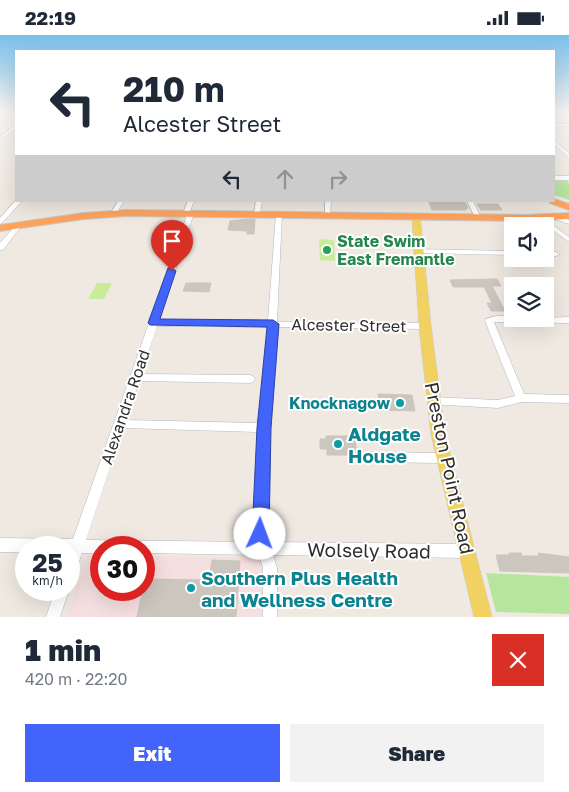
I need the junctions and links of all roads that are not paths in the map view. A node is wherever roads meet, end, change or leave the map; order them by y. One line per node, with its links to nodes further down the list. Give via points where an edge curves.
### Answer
1 (555, 143): 2 (street)
2 (569, 157)
3 (555, 178): 4 (street)
4 (569, 179)
5 (555, 197): 14 (highway)
6 (18, 202): 30 (street)
7 (120, 202): 16 (street)
8 (191, 202): 17 (street, Alexandra Road)
9 (259, 202): 18 (street)
10 (328, 202): 20 (street)
11 (470, 202): 23 (street)
12 (554, 202): 21 (highway, via 558,207)
13 (555, 202): 15 (highway)
14 (569, 203)
15 (569, 209): 21 (highway)
16 (114, 213): 17 (highway); 28 (highway)
17 (188, 213): 18 (highway); 38 (street, Alexandra Road)
18 (257, 214): 19 (highway)
19 (279, 214): 20 (highway); 39 (street)
20 (328, 215): 22 (highway)
21 (555, 215): 24 (highway); 25 (highway); 27 (highway); 29 (street)
22 (413, 216): 23 (highway); 35 (main road, Preston Point Road)
23 (477, 216): 24 (highway)
24 (515, 216): 26 (highway)
25 (569, 216)
26 (528, 217)
27 (545, 217)
28 (39, 221): 30 (highway); 31 (highway)
29 (569, 222)
30 (0, 225): 31 (highway)
31 (18, 226): 34 (street)
32 (554, 229): 33 (street)
33 (569, 240)
34 (0, 248)
35 (418, 251): 36 (street); 40 (main road, Preston Point Road)
36 (504, 253)
37 (569, 320): 43 (street, via 489,321)
38 (154, 323): 39 (street, Alcester Street); 41 (street, Alexandra Road)
39 (273, 324): 40 (street, Alcester Street); 47 (street)
40 (424, 326): 45 (main road, Preston Point Road)
41 (135, 377): 42 (street); 46 (street, Alexandra Road)
42 (250, 379)
43 (521, 398): 44 (street); 45 (street, via 498,404)
44 (569, 399)
45 (433, 401): 49 (main road, Preston Point Road)
46 (119, 424): 47 (street); 50 (street, Alexandra Road)
47 (264, 428): 54 (street, via 260,534)
48 (366, 457): 49 (street)
49 (444, 458): 55 (main road, Preston Point Road)
50 (80, 537)
51 (0, 545): 52 (street, Wolsely Road)
52 (15, 545)
53 (80, 546): 54 (street, Wolsely Road)
54 (265, 549): 55 (street, Wolsely Road); 58 (street, via 270,568)
55 (467, 551): 59 (main road, Preston Point Road)
56 (58, 601): 57 (street)
57 (53, 617)
58 (270, 617)
59 (483, 617)

